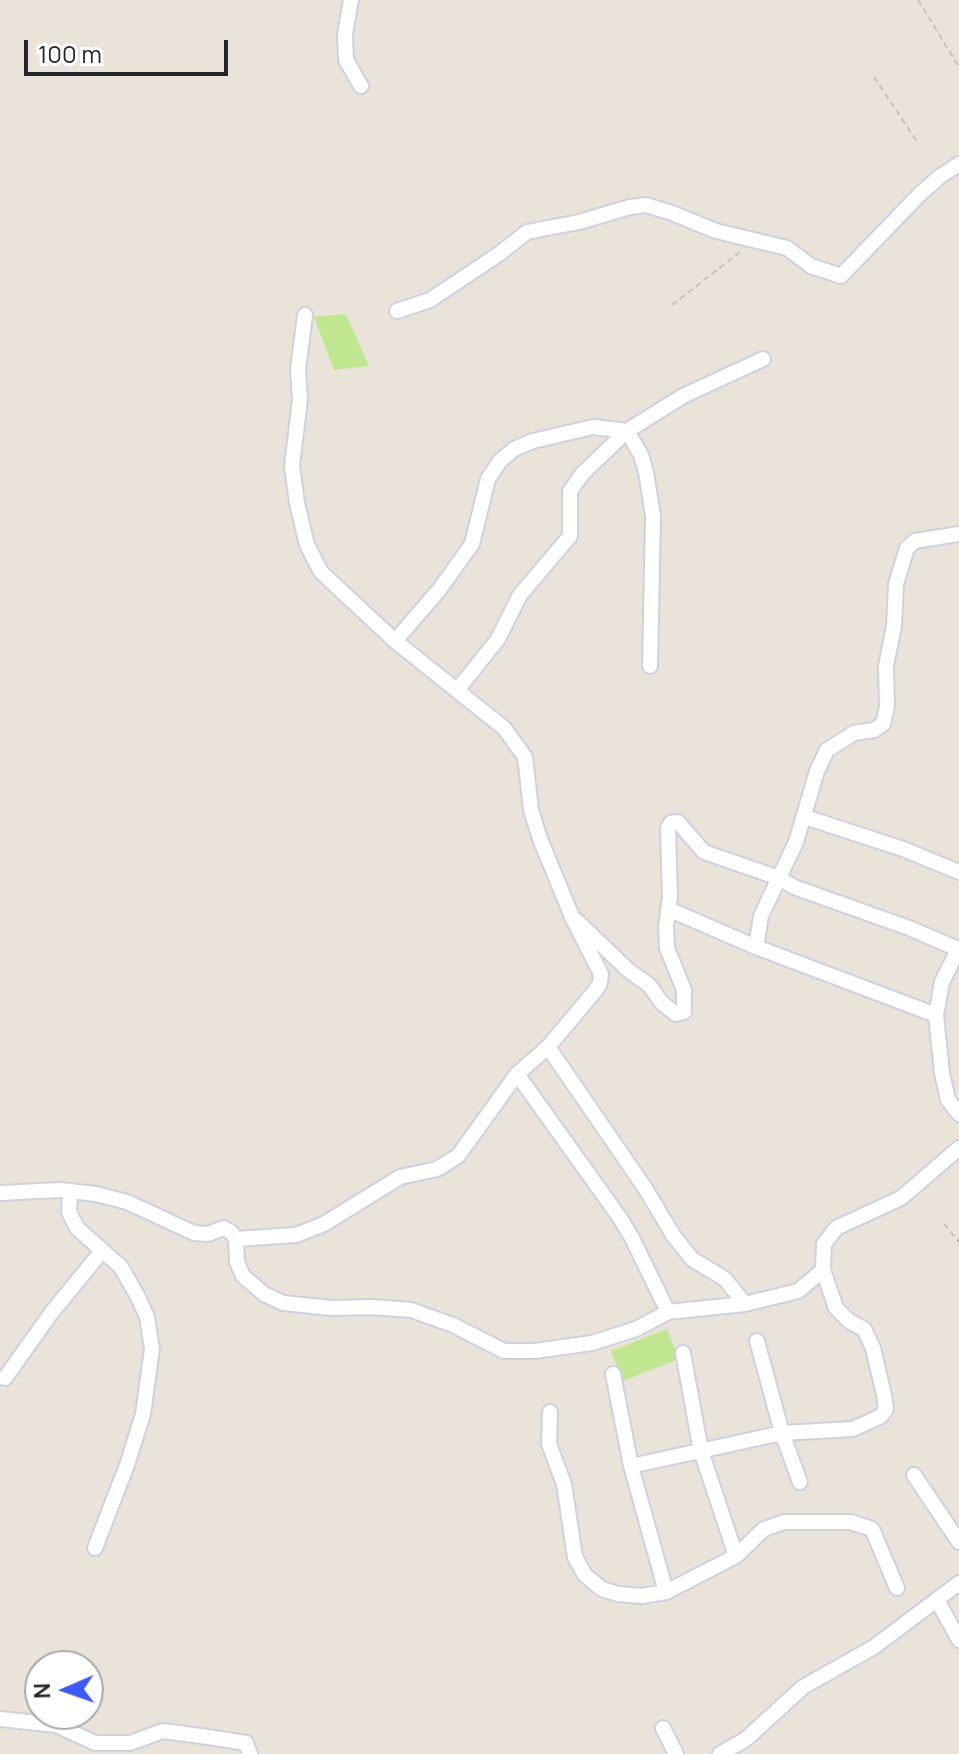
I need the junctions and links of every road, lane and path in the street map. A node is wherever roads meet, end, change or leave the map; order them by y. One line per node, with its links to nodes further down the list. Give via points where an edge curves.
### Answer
1 (351, 0): 5 (street, via 346,60)
2 (918, 0): 3 (path)
3 (959, 67)
4 (874, 77): 6 (path)
5 (361, 86)
6 (914, 142)
7 (959, 164): 8 (street, via 919,195 841,276 811,266 787,248)
8 (746, 240): 9 (path, via 727,265); 10 (street, via 646,205 630,207 527,232 430,300)
9 (672, 305)
10 (397, 311)
11 (305, 315): 15 (street, via 292,466 307,545 321,572)
12 (763, 359): 13 (street, via 683,396)
13 (627, 431): 15 (street, via 593,427 533,441 500,461 488,479 472,544); 16 (street, via 641,455 653,516); 17 (street, via 570,491 570,536 520,595 498,639)
14 (959, 534): 18 (street, via 915,541 907,548 896,584 883,724 854,733 827,750)
15 (395, 641): 17 (street)
16 (650, 666)
17 (458, 689): 22 (street, via 504,728 525,757 531,810)
18 (805, 817): 19 (street); 20 (street)
19 (959, 872)
20 (779, 878): 21 (street, via 704,852 678,822 671,823); 23 (street, via 761,916); 24 (street)
21 (668, 909): 22 (street, via 667,948 686,1005 676,1014); 23 (street)
22 (573, 919): 26 (street, via 601,974 600,983)
23 (756, 947): 25 (street)
24 (958, 948): 25 (street, via 942,982)
25 (936, 1015): 28 (street, via 948,1100)
26 (548, 1047): 27 (street); 37 (street, via 673,1235 692,1259 725,1279)
27 (517, 1074): 33 (street, via 458,1156 437,1169 400,1177 324,1224 296,1235); 38 (street, via 626,1228)
28 (959, 1114)
29 (959, 1148): 36 (street, via 901,1198 836,1228 824,1244)
30 (70, 1191): 31 (street); 33 (street, via 117,1198 194,1233 224,1228); 35 (street, via 69,1212 77,1228)
31 (0, 1193)
32 (944, 1224): 34 (path)
33 (236, 1239): 38 (street, via 243,1276 283,1303 411,1310 504,1351 592,1343)
34 (959, 1242)
35 (102, 1251): 42 (street); 50 (street, via 121,1267 138,1297 152,1349 143,1414)
36 (823, 1270): 37 (street, via 798,1291); 44 (street, via 836,1308 864,1329 873,1348 886,1409 853,1429)
37 (745, 1304): 38 (street)
38 (668, 1312)
39 (757, 1341): 44 (street)
40 (683, 1353): 45 (street)
41 (613, 1374): 46 (street)
42 (5, 1378)
43 (550, 1412): 54 (street, via 549,1444 564,1484 575,1557 585,1575 618,1594)
44 (782, 1433): 45 (street); 48 (street)
45 (701, 1451): 46 (street); 51 (street)
46 (631, 1466): 54 (street)
47 (914, 1475): 49 (street)
48 (800, 1482)
49 (959, 1542)
50 (95, 1548)
51 (736, 1556): 53 (street, via 774,1524 851,1522 876,1534); 54 (street)
52 (959, 1583): 55 (street)
53 (897, 1588)
54 (666, 1592)
55 (937, 1600): 56 (street); 61 (street, via 874,1647 803,1687 746,1739)
56 (959, 1640)
57 (0, 1719): 59 (street, via 56,1725 95,1743 130,1743 163,1731 229,1740 246,1743)
58 (663, 1728): 60 (street)
59 (250, 1754)
60 (676, 1754)
61 (720, 1754)

